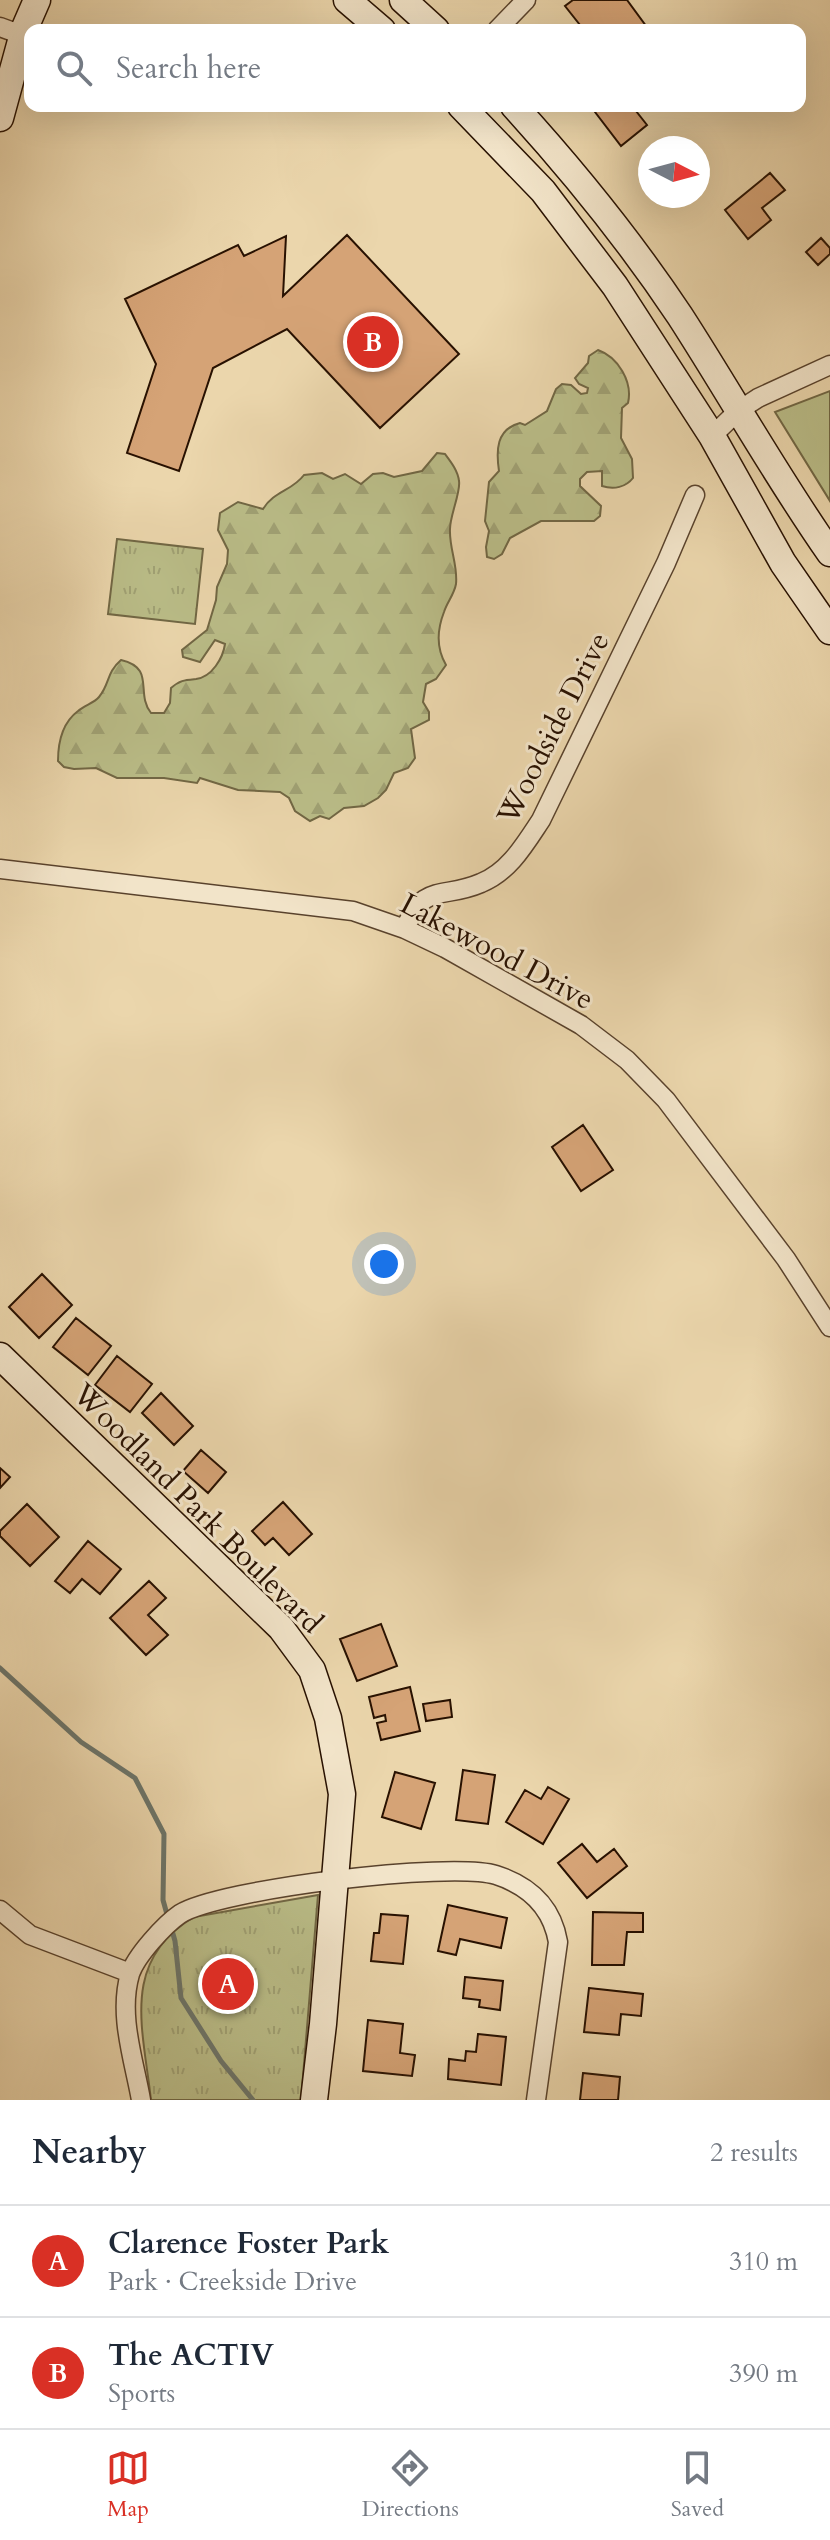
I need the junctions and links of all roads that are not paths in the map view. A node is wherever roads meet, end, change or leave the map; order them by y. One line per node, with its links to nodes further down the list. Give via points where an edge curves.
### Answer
1 (37, 0): 8 (main road)
2 (347, 0): 5 (main road)
3 (403, 0): 6 (main road)
4 (526, 0): 7 (street)
5 (375, 24)
6 (429, 24)
7 (503, 24)
8 (11, 31): 11 (main road)
9 (467, 112): 14 (main road, via 543,191 615,286)
10 (519, 112): 13 (main road, via 635,251)
11 (0, 118)
12 (830, 365): 13 (street)
13 (738, 411): 14 (street); 16 (main road)
14 (712, 436): 17 (main road, via 783,563)
15 (695, 495): 19 (street, Woodside Drive, via 541,820 518,856 482,883 432,895 414,907)
16 (830, 553)
17 (830, 631)
18 (0, 869): 19 (street, Lakewood Drive, via 353,911)
19 (405, 929): 20 (street, Lakewood Drive, via 581,1025 627,1060 666,1100 786,1259)
20 (830, 1327)
21 (0, 1356): 22 (main road, Woodland Park Boulevard, via 281,1628 312,1670 328,1718 342,1794)
22 (336, 1880): 24 (street, via 207,1902 178,1915); 26 (main road, Woodland Park Boulevard); 27 (street, via 475,1870 499,1876 544,1905 558,1942)
23 (0, 1910): 24 (street, via 30,1935)
24 (130, 1973): 25 (street, via 126,2019)
25 (141, 2100)
26 (314, 2100)
27 (536, 2100)

